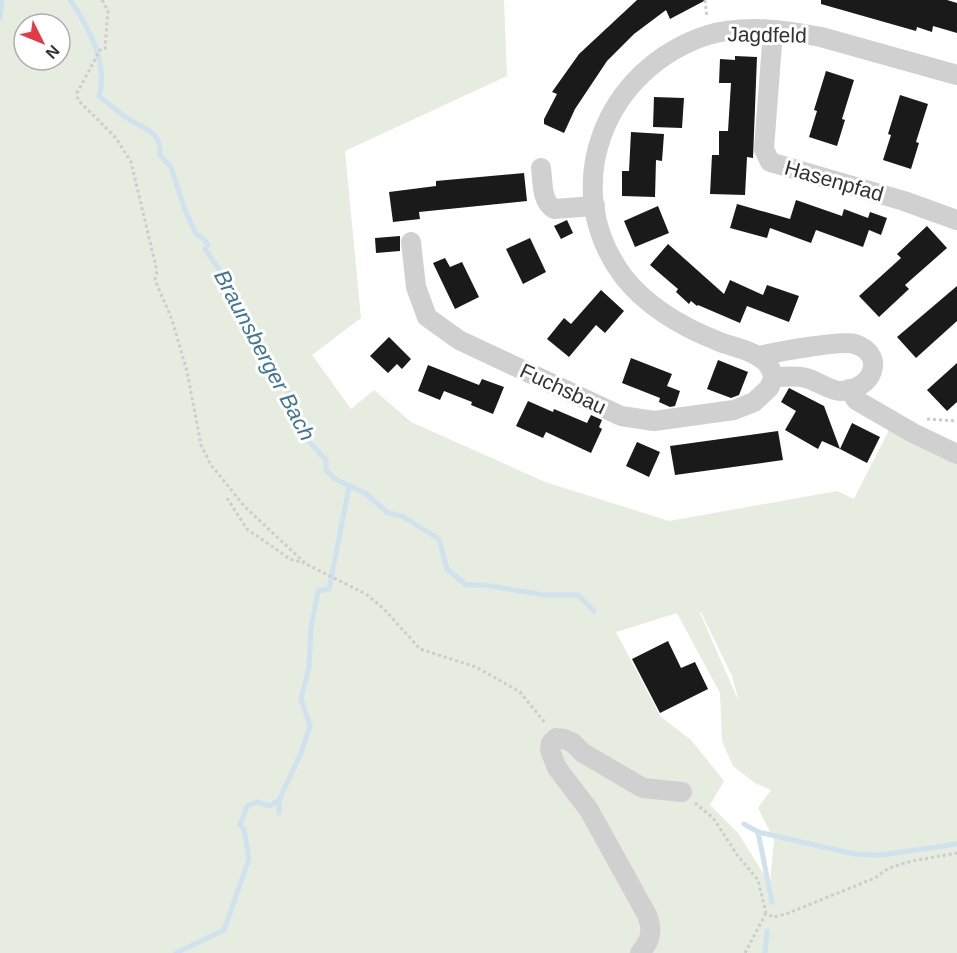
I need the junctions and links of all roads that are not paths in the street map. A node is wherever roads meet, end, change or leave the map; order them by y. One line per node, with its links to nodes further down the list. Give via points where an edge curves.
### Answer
1 (773, 31): 2 (street, Jagdfeld, via 798,32 841,42); 4 (street, Jagdfeld, via 709,35 684,46 641,75 623,94 602,132 592,180); 5 (street, Hasenpfad, via 764,149 770,162)
2 (957, 75)
3 (541, 168): 4 (street, via 549,206)
4 (595, 206): 7 (street, Jagdfeld, via 608,253 636,291 687,327)
5 (957, 220)
6 (411, 242): 8 (street, Fuchsbau, via 416,287 427,317 459,340 621,416 654,421 734,410 754,402)
7 (759, 356): 8 (street); 9 (street, via 836,344 857,345 871,358 873,371 865,383)
8 (774, 377): 9 (street, via 799,376 834,390)
9 (849, 389): 10 (street, via 856,400)
10 (957, 454)
11 (682, 792): 12 (street, via 643,788 583,753 573,743 556,738 551,743 557,768 589,810 647,915 651,934)
12 (640, 953)

